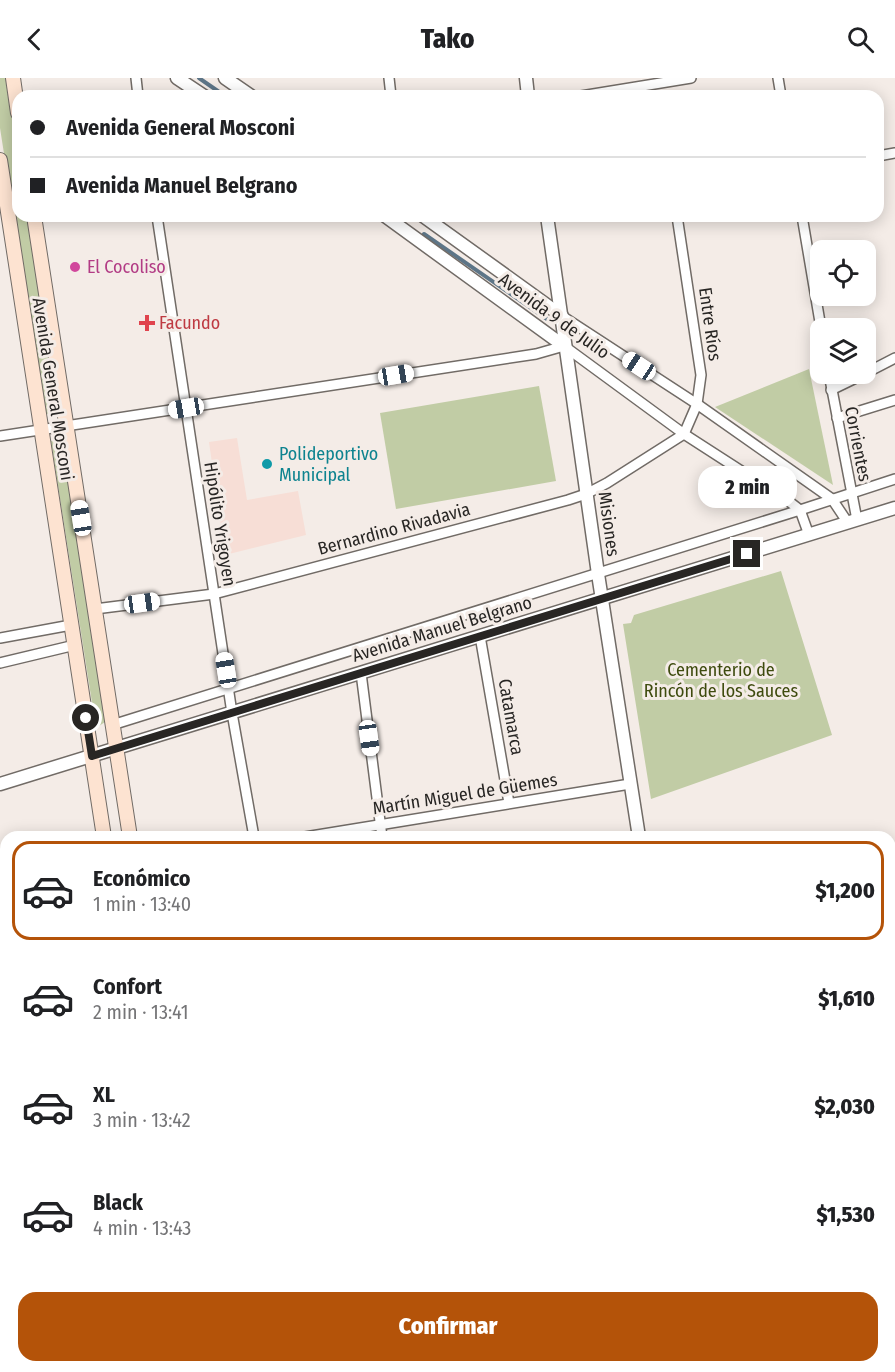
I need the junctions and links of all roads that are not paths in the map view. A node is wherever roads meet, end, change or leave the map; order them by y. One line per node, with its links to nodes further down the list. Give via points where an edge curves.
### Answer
1 (177, 78): 4 (street)
2 (225, 78): 5 (street)
3 (691, 78): 6 (street)
4 (195, 90)
5 (242, 90)
6 (618, 90)
7 (0, 160): 28 (main road, Avenida General Mosconi)
8 (35, 222): 27 (main road, Avenida General Mosconi)
9 (158, 222): 25 (street, Hipólito Yrigoyen)
10 (402, 222): 17 (street, Avenida 9 de Julio)
11 (431, 222): 15 (street, Avenida 9 de Julio)
12 (548, 222): 15 (street, Misiones)
13 (678, 222): 24 (street, Entre Ríos, via 700,375)
14 (803, 222): 16 (street)
15 (562, 316): 17 (street, Misiones); 24 (street, Avenida 9 de Julio)
16 (819, 318)
17 (564, 346): 25 (street, via 536,354); 29 (street, Avenida 9 de Julio); 33 (street, Misiones)
18 (895, 358): 19 (street)
19 (876, 368)
20 (830, 384): 22 (street, Corrientes)
21 (843, 384): 22 (street)
22 (831, 390): 26 (street, Corrientes)
23 (895, 400): 26 (street)
24 (697, 404): 29 (street, Entre Ríos); 34 (street, Avenida 9 de Julio)
25 (186, 408): 27 (street); 40 (street, Hipólito Yrigoyen)
26 (837, 418): 32 (street, Corrientes)
27 (66, 426): 28 (street); 42 (main road, Avenida General Mosconi)
28 (41, 430): 30 (street); 43 (main road, Avenida General Mosconi)
29 (684, 434): 33 (street, Bernardino Rivadavia); 36 (street, Avenida 9 de Julio)
30 (0, 436)
31 (895, 479): 32 (street)
32 (850, 493): 34 (street); 37 (street, Corrientes)
33 (586, 494): 39 (street, Misiones); 40 (street, Bernardino Rivadavia)
34 (832, 499): 36 (street); 37 (street, Avenida 9 de Julio)
35 (895, 508): 37 (street, Avenida Manuel Belgrano)
36 (800, 510): 38 (street); 39 (street)
37 (852, 521): 38 (street, Avenida Manuel Belgrano)
38 (809, 535): 41 (street, Avenida Manuel Belgrano)
39 (598, 574): 41 (street, Misiones); 49 (street)
40 (214, 594): 42 (street, Bernardino Rivadavia); 49 (street, Hipólito Yrigoyen)
41 (602, 598): 44 (street, Avenida Manuel Belgrano); 55 (street, Misiones)
42 (95, 609): 51 (main road, Avenida General Mosconi)
43 (71, 625): 45 (street); 46 (main road, Avenida General Mosconi)
44 (480, 636): 48 (street, Avenida Manuel Belgrano); 56 (street, Catamarca)
45 (0, 638)
46 (75, 645): 47 (street); 53 (main road, Avenida General Mosconi)
47 (0, 663)
48 (361, 673): 50 (street, Avenida Manuel Belgrano); 57 (street)
49 (229, 689): 50 (street, Hipólito Yrigoyen); 51 (street)
50 (232, 713): 52 (street, Avenida Manuel Belgrano); 60 (street, Hipólito Yrigoyen)
51 (112, 725): 52 (main road, Avenida General Mosconi)
52 (116, 748): 53 (street, Avenida Manuel Belgrano); 59 (main road, Avenida General Mosconi)
53 (92, 756): 54 (street, Avenida Manuel Belgrano); 58 (main road, Avenida General Mosconi)
54 (0, 784)
55 (630, 784): 56 (street, Martín Miguel de Güemes); 63 (street, Misiones)
56 (509, 803): 57 (street, Martín Miguel de Güemes)
57 (380, 824): 61 (street, Martín Miguel de Güemes); 62 (street)
58 (103, 831)
59 (129, 831)
60 (253, 831)
61 (340, 831)
62 (381, 831)
63 (638, 831)

